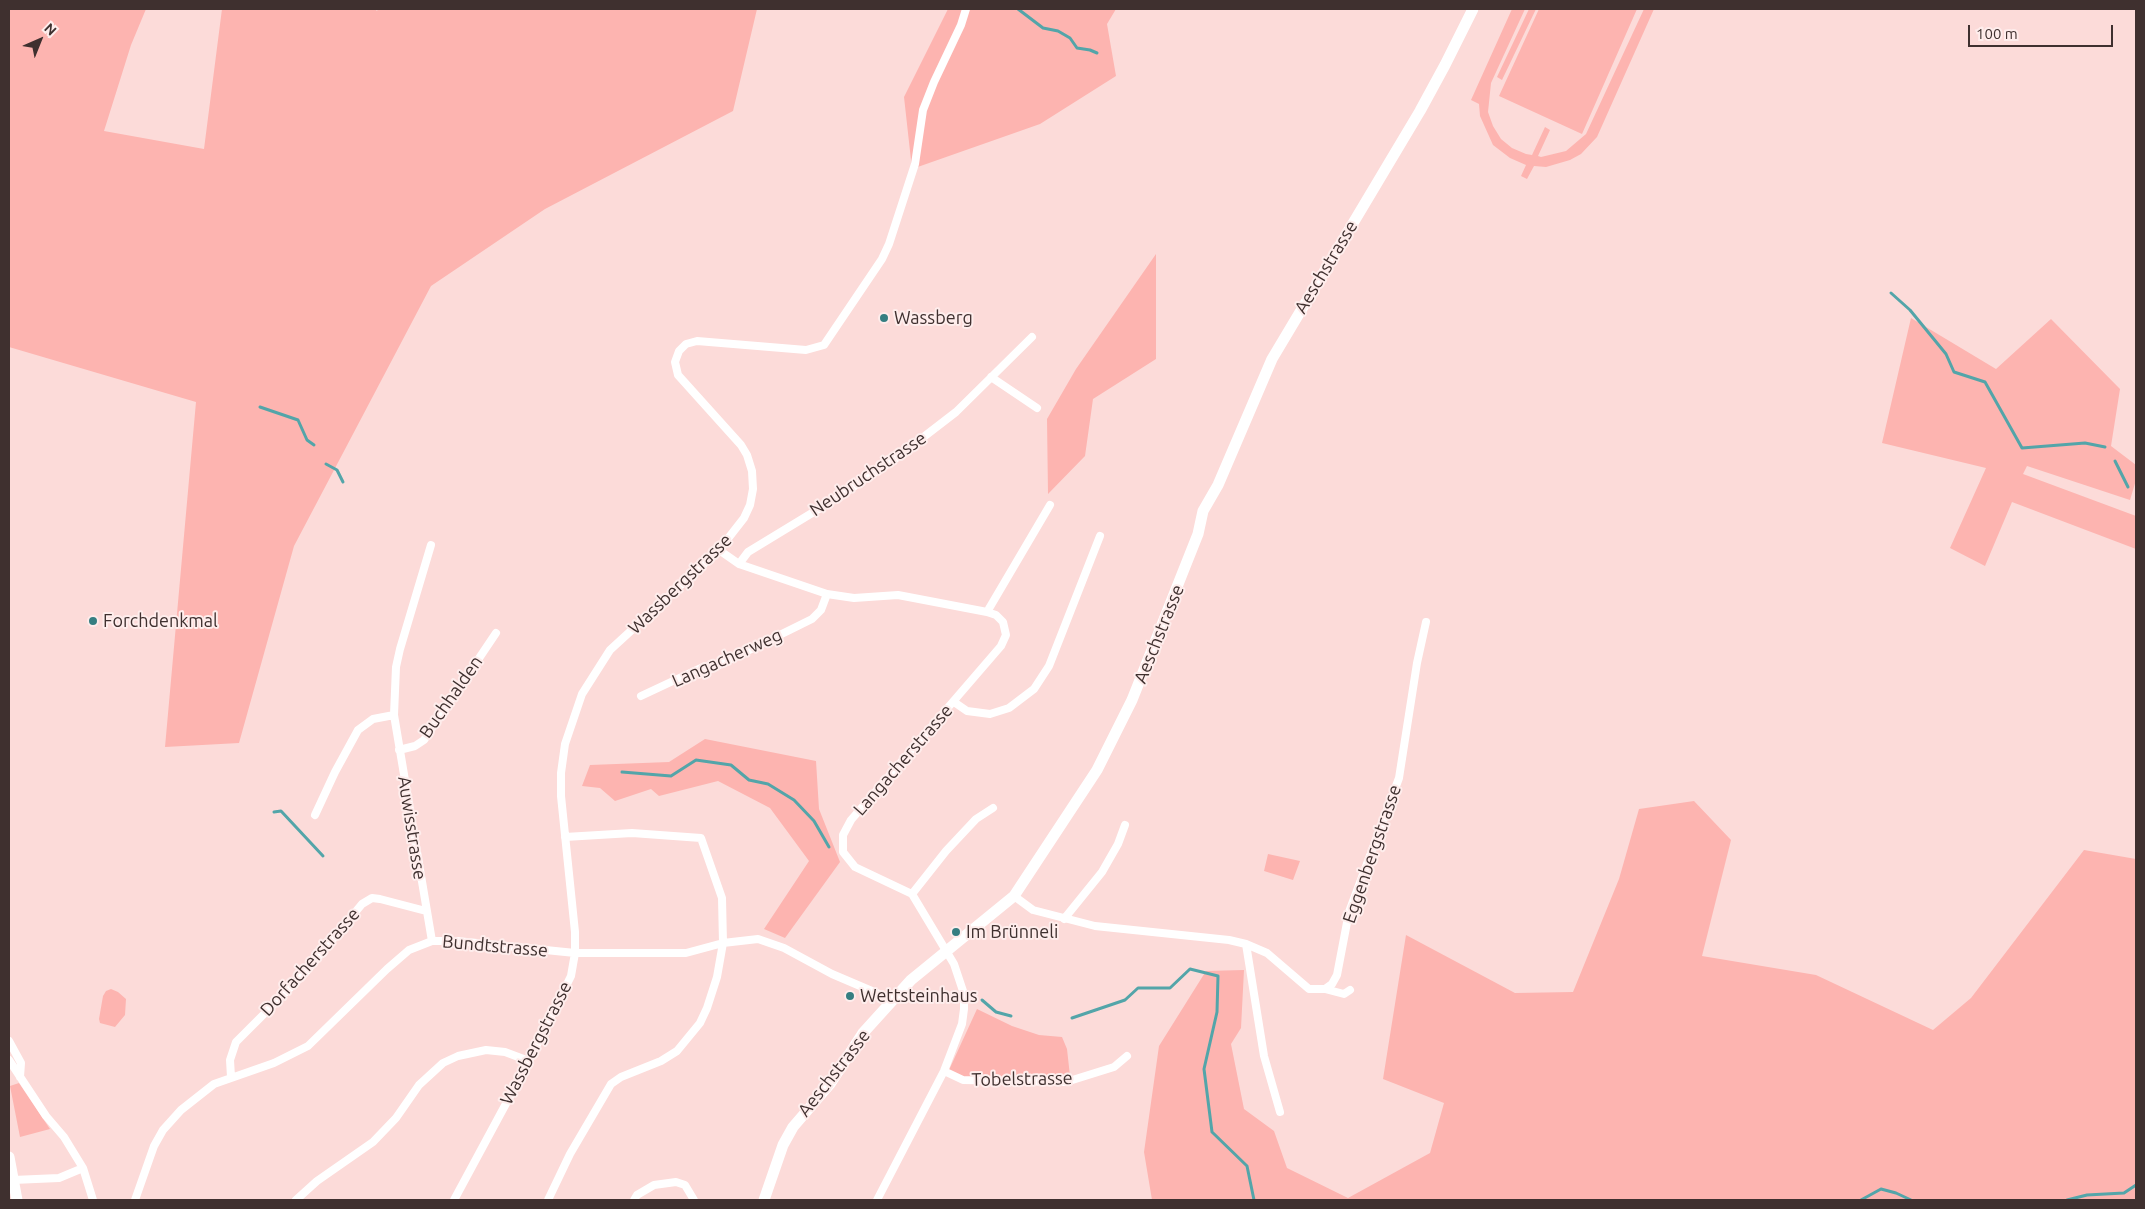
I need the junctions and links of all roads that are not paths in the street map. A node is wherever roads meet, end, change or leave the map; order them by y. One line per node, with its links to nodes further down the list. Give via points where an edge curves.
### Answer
1 (966, 9): 9 (street, Wassbergstrasse, via 923,110 915,164 889,244 824,345 806,350 697,341 686,344 679,351 675,362 678,374 741,445 752,471 753,489 744,518)
2 (1473, 9): 24 (main road, Aeschstrasse, via 1420,111 1272,359 1218,485 1203,512 1190,555 1124,718 1096,770)
3 (1032, 337): 4 (street, Neubruchstrasse)
4 (991, 377): 5 (street); 10 (street, Neubruchstrasse, via 956,412 895,459 748,552)
5 (1037, 408)
6 (1050, 505): 12 (street)
7 (1100, 536): 16 (street, via 1049,666 1034,689 1009,708 990,714 967,711)
8 (430, 546): 17 (street, Auwisstrasse, via 400,649 395,674)
9 (719, 550): 10 (street); 22 (street, Wassbergstrasse, via 610,650 582,694 572,717 561,773)
10 (739, 564): 11 (street)
11 (827, 594): 12 (street, via 854,598 898,595); 15 (street, Langacherweg, via 821,610 812,619 711,669 705,666)
12 (987, 612): 16 (street, Langacherstrasse, via 1003,622 1006,634 1001,646)
13 (1426, 622): 32 (street, Eggenbergstrasse, via 1399,778 1349,912 1337,975)
14 (496, 633): 18 (street, Buchhalden, via 424,740)
15 (641, 696)
16 (954, 702): 23 (street, Langacherstrasse, via 851,820 843,835 843,852 855,867)
17 (394, 715): 18 (street, Auwisstrasse); 20 (street, via 374,719 358,730)
18 (399, 750): 25 (street, Auwisstrasse)
19 (993, 808): 23 (street, via 976,818)
20 (315, 815)
21 (1125, 825): 26 (street, via 1102,872)
22 (565, 837): 28 (street, via 632,833 702,838 722,898); 31 (street, Wassbergstrasse)
23 (912, 894): 30 (street)
24 (1014, 896): 26 (street, via 1033,910); 30 (main road, Aeschstrasse)
25 (426, 911): 27 (street, Auwisstrasse); 41 (street, Dorfacherstrasse, via 372,898 362,904 306,972 236,1042 230,1060)
26 (1064, 919): 29 (street, via 1095,926)
27 (432, 941): 31 (street, Bundtstrasse); 41 (street, Bundtstrasse, via 409,950 386,969 308,1046 274,1063)
28 (723, 943): 31 (street, Bundtstrasse, via 686,953); 34 (street, Bundtstrasse, via 758,939 784,948 832,974); 51 (street, via 717,977 700,1024 677,1051 611,1084 570,1154)
29 (1246, 944): 32 (street, via 1267,953 1309,989); 42 (street, via 1264,1056)
30 (946, 952): 34 (main road, Aeschstrasse, via 911,980); 39 (street, via 961,980 964,1009 962,1024)
31 (575, 953): 38 (street, Wassbergstrasse, via 571,976)
32 (1325, 989): 33 (street, via 1344,994)
33 (1350, 990)
34 (893, 1000): 54 (main road, Aeschstrasse, via 852,1048 830,1084 793,1127 783,1145)
35 (9, 1041): 40 (street, via 21,1063)
36 (1127, 1056): 39 (street, Tobelstrasse, via 1114,1068 1066,1082 963,1080)
37 (9, 1060): 40 (street)
38 (530, 1060): 49 (street, via 486,1050 443,1063 419,1085 396,1118 373,1142 317,1181); 50 (street, Wassbergstrasse)
39 (944, 1071): 55 (street)
40 (20, 1077): 44 (street)
41 (231, 1077): 48 (street, Bundtstrasse, via 214,1084 181,1110 163,1130 146,1165)
42 (1280, 1112)
43 (9, 1157): 45 (main road)
44 (83, 1168): 45 (street, via 59,1178); 47 (street)
45 (13, 1180): 46 (main road)
46 (16, 1200)
47 (93, 1200)
48 (135, 1200)
49 (296, 1200)
50 (454, 1200)
51 (548, 1200)
52 (634, 1200): 53 (street, via 654,1185 676,1182 684,1186)
53 (694, 1200)
54 (764, 1200)
55 (877, 1200)

